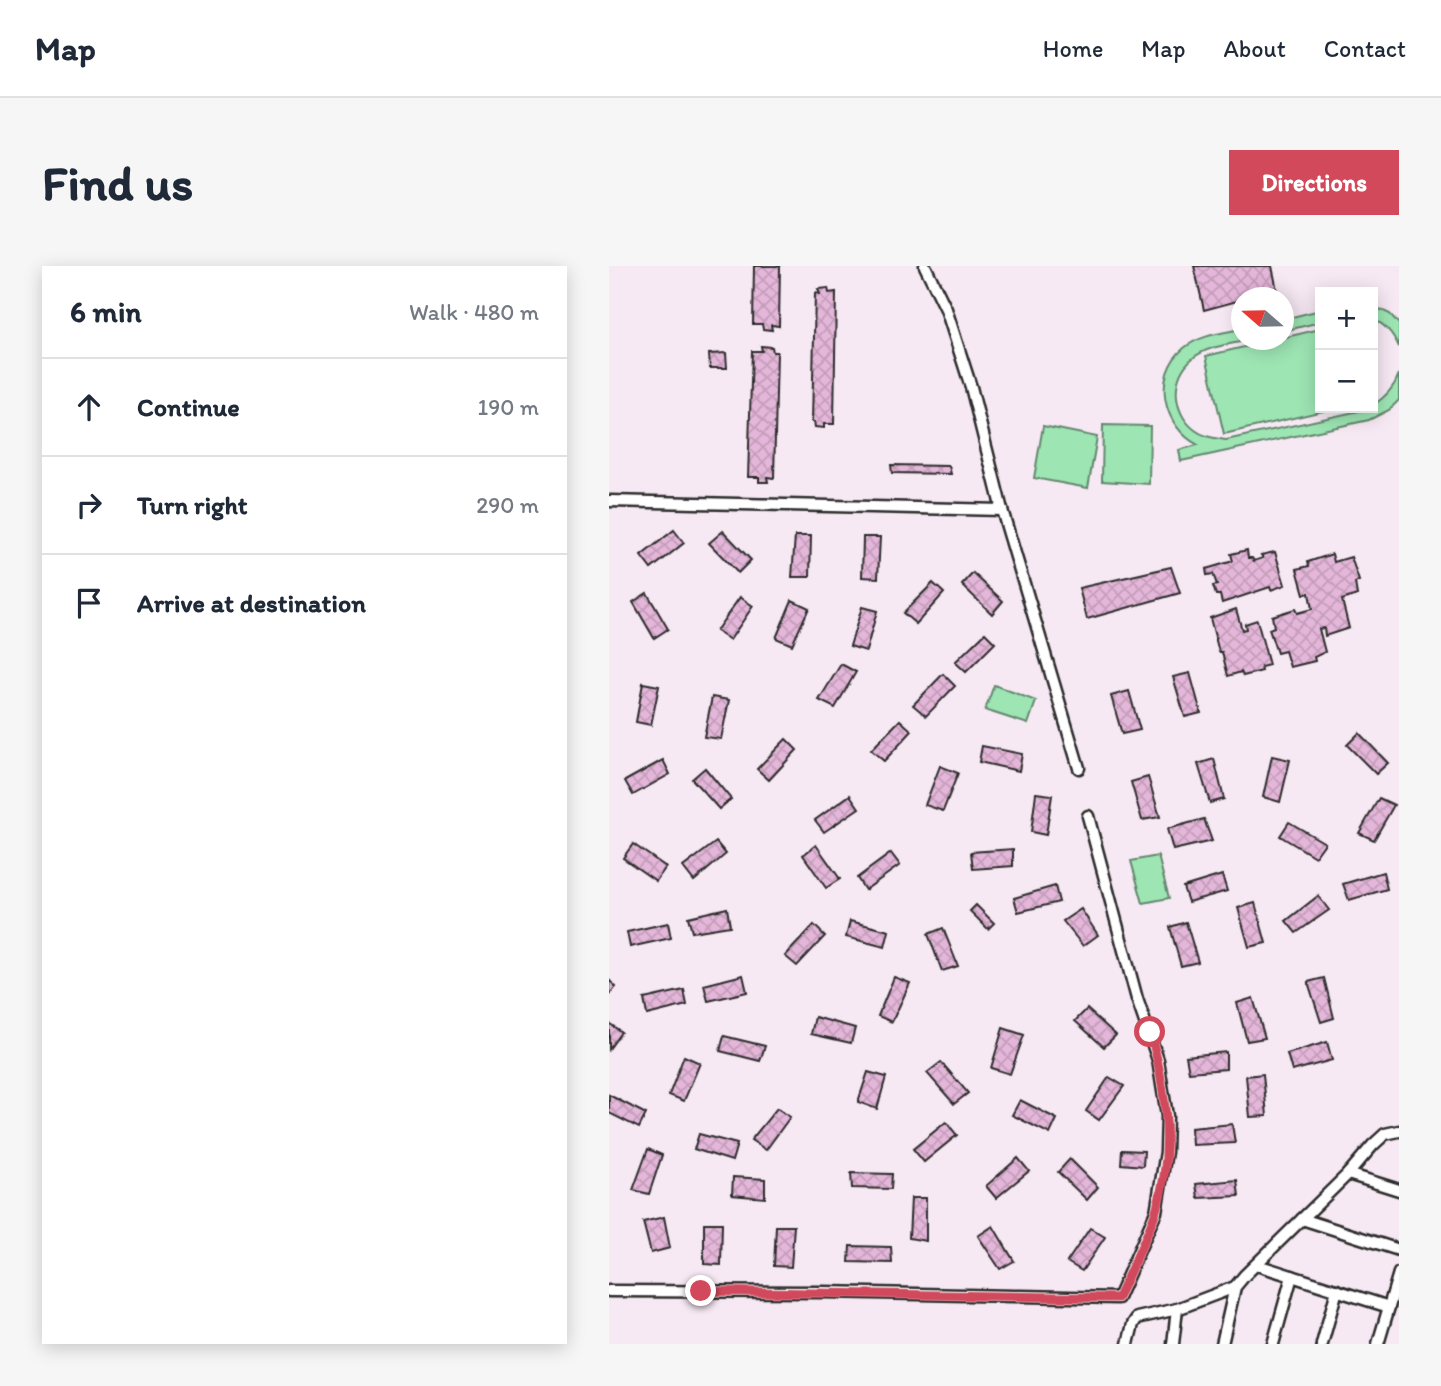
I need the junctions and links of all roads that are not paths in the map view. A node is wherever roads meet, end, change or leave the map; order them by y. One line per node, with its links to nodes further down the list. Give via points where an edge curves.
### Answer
1 (925, 266): 3 (street, via 946,309)
2 (609, 501): 3 (street)
3 (1002, 510): 4 (street)
4 (1079, 768)
5 (1088, 816): 16 (street, via 1158,1060 1167,1116 1156,1212 1118,1298)
6 (1399, 1131): 7 (street, via 1385,1134)
7 (1348, 1174): 8 (street); 9 (street)
8 (1399, 1190)
9 (1302, 1219): 10 (street); 11 (street)
10 (1399, 1250)
11 (1257, 1265): 13 (street); 14 (street)
12 (1399, 1275): 17 (street)
13 (1292, 1276): 15 (street); 22 (street)
14 (1235, 1287): 18 (street); 21 (street)
15 (1337, 1290): 17 (street); 23 (street)
16 (609, 1291)
17 (1389, 1307): 24 (street)
18 (1177, 1309): 19 (street, via 1137,1318); 20 (street)
19 (1128, 1344)
20 (1173, 1344)
21 (1222, 1344)
22 (1273, 1344)
23 (1322, 1344)
24 (1378, 1344)

